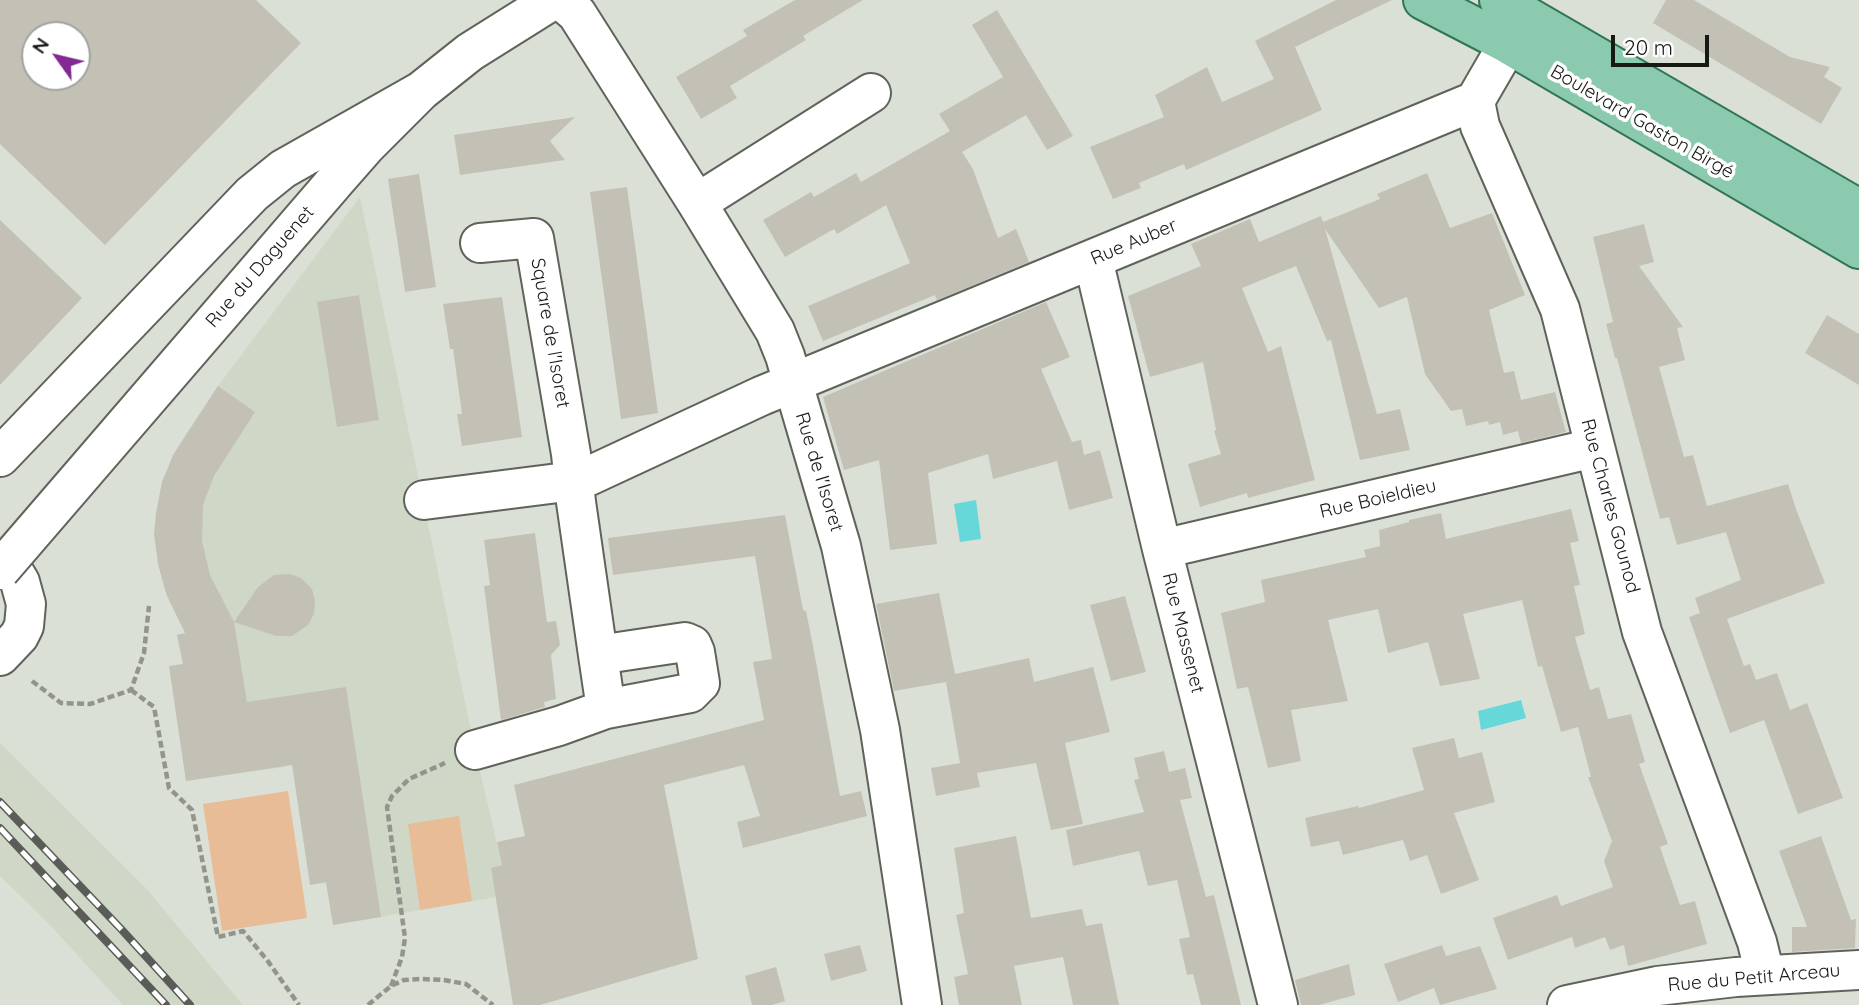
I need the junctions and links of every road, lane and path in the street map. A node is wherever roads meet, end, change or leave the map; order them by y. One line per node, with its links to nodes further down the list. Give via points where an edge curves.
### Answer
1 (553, 0): 6 (street, Rue du Daguenet, via 470,52)
2 (561, 0): 9 (street, Rue de l'Isoret, via 577,13)
3 (1423, 0): 5 (main road, Boulevard Gaston Birgé)
4 (1499, 0): 10 (main road, Boulevard Gaston Birgé)
5 (1508, 44): 8 (street); 12 (main road, Boulevard Gaston Birgé)
6 (421, 91): 16 (street, via 283,169 252,194); 21 (street, Rue du Daguenet, bridge, via 367,145)
7 (871, 93): 9 (street)
8 (1475, 101): 13 (street, Rue Auber); 15 (street, Rue Charles Gounod, via 1480,126 1560,309)
9 (697, 203): 14 (street, Rue de l'Isoret, via 775,331)
10 (1859, 209)
11 (480, 243): 17 (street, Square de l'Isoret, via 534,238)
12 (1859, 248)
13 (1093, 259): 14 (street, Rue Auber); 19 (street, Rue Massenet)
14 (792, 384): 17 (street); 35 (street, Rue de l'Isoret, via 841,545 880,730)
15 (1594, 448): 19 (street, Rue Boieldieu); 30 (street, Rue Charles Gounod, via 1642,632)
16 (0, 457)
17 (574, 481): 18 (street); 23 (street, Square de l'Isoret)
18 (424, 500)
19 (1161, 549): 36 (street, Rue Massenet)
20 (0, 560): 24 (street, via 20,582 26,604 19,636)
21 (0, 570)
22 (149, 606): 26 (path, via 144,653)
23 (598, 654): 27 (street, Square de l'Isoret); 27 (street, via 685,642 694,648 700,678 690,693)
24 (0, 656)
25 (32, 681): 26 (path, via 61,703 90,704)
26 (131, 690): 32 (path, via 154,707 169,788 192,810 218,937 243,932)
27 (606, 709): 28 (street)
28 (475, 750): 31 (path, via 409,779 387,807 405,938)
29 (1859, 970): 30 (street, Rue du Petit Arceau)
30 (1765, 975): 37 (street, Rue du Petit Arceau, via 1657,986)
31 (391, 986): 33 (path); 34 (path, via 404,981 467,984)
32 (299, 1005)
33 (368, 1005)
34 (493, 1005)
35 (922, 1005)
36 (1278, 1005)
37 (1567, 1005)

